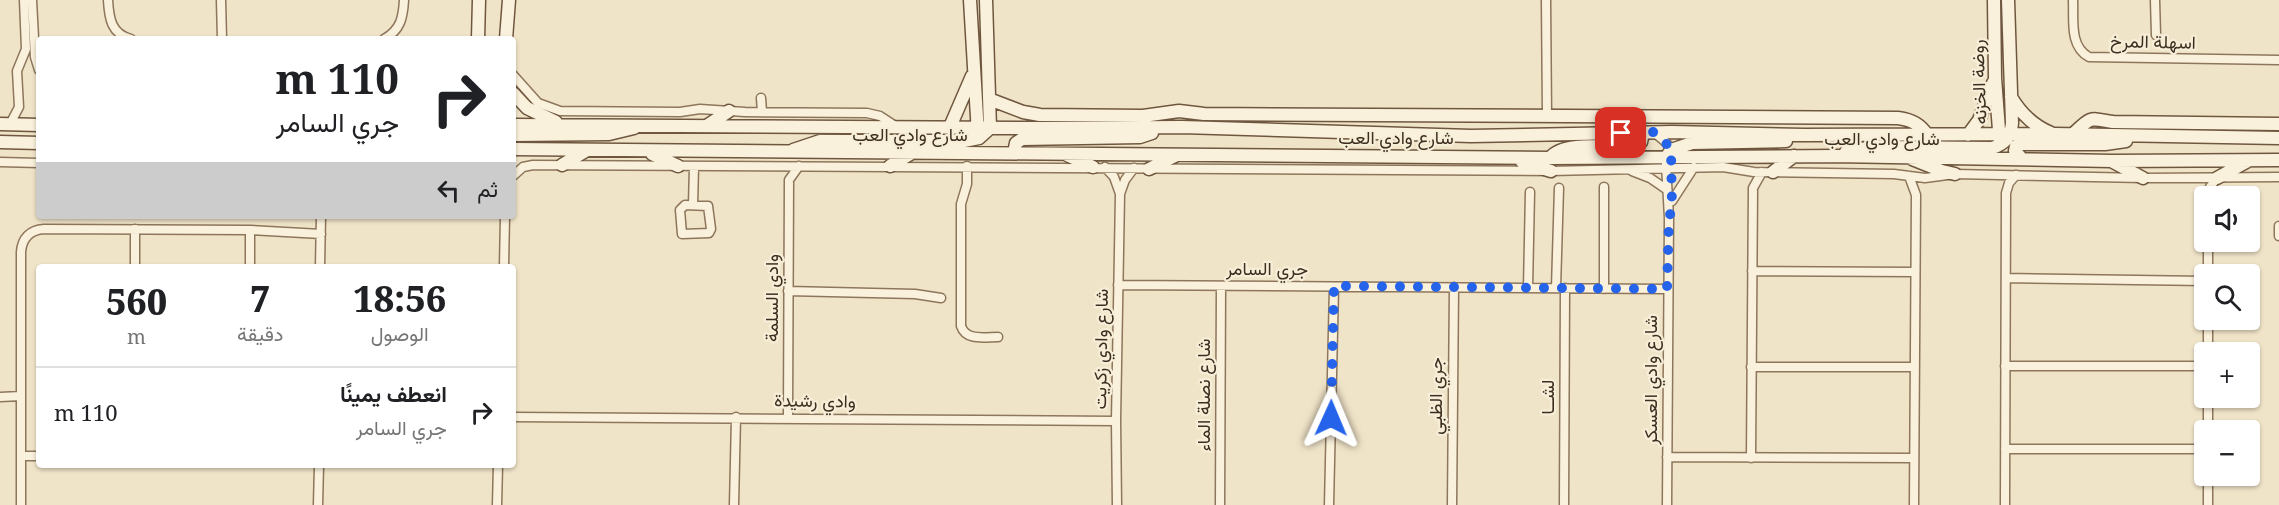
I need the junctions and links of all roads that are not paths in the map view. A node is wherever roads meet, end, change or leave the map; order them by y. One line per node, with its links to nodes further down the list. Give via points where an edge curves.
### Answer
1 (24, 0): 36 (street, via 26,49 16,71 19,107)
2 (32, 0): 21 (street)
3 (108, 0): 16 (street, via 112,26)
4 (220, 0): 17 (street)
5 (404, 0): 18 (street, via 400,25)
6 (478, 0): 19 (street)
7 (509, 0): 20 (street)
8 (970, 0): 23 (street)
9 (986, 0): 29 (street)
10 (1546, 0): 35 (street)
11 (2073, 0): 22 (street, اسهلة المرخ, via 2076,43 2089,57)
12 (2155, 0): 15 (street)
13 (1994, 6): 14 (street); 25 (street, روضة الخزنه)
14 (2008, 6): 27 (street, روضة الخزنه)
15 (2156, 35)
16 (121, 36)
17 (222, 36)
18 (388, 36)
19 (478, 36)
20 (506, 36)
21 (36, 60)
22 (2279, 60)
23 (975, 69): 44 (street); 48 (street)
24 (516, 78): 30 (street, via 538,103 560,111)
25 (1995, 78): 53 (street, via 1979,120); 58 (street, روضة الخزنه)
26 (516, 96): 41 (street, via 534,112)
27 (2011, 96): 50 (street, via 2032,122); 58 (street, روضة الخزنه)
28 (761, 98): 31 (street)
29 (989, 99): 33 (street, شارع وادي العب, via 1023,112); 48 (street)
30 (729, 111): 31 (street); 42 (street)
31 (762, 112): 43 (street, via 872,113)
32 (1155, 114): 33 (street, شارع وادي العب); 34 (street, شارع وادي العب, via 1179,111); 45 (street)
33 (1048, 115): 46 (street)
34 (1438, 115): 35 (street, شارع وادي العب); 55 (street)
35 (1547, 116): 56 (street, شارع وادي العب, via 1898,118 1912,121)
36 (5, 124): 37 (street)
37 (36, 124)
38 (644, 124): 41 (street, شارع وادي العب); 42 (street, شارع وادي العب); 51 (street, via 609,134)
39 (2275, 124): 54 (street, via 2113,122 2093,118); 59 (street)
40 (516, 125): 41 (street, شارع وادي العب)
41 (563, 125)
42 (707, 125): 43 (street, شارع وادي العب)
43 (897, 127): 44 (street, شارع وادي العب)
44 (950, 127): 48 (street, شارع وادي العب)
45 (1182, 127): 47 (street, شارع وادي العب); 55 (street, شارع وادي العب)
46 (1025, 128): 47 (street, شارع وادي العب); 48 (street, شارع وادي العب)
47 (1161, 128): 68 (street, via 1140,136 1022,139 1016,142)
48 (982, 131): 66 (street, via 964,141 820,141); 67 (street, via 982,146)
49 (1648, 132): 52 (street, شارع وادي العب); 55 (street, شارع وادي العب); 76 (street, via 1665,142); 83 (street, via 1633,147 1567,148 1554,153)
50 (2055, 134): 54 (street, شارع وادي العب); 58 (street, شارع وادي العب)
51 (516, 135)
52 (1804, 135): 56 (street, شارع وادي العب); 76 (street, via 1779,142 1692,143)
53 (1968, 135): 56 (street, شارع وادي العب); 58 (street, شارع وادي العب)
54 (2072, 135): 57 (street, شارع وادي العب)
55 (1472, 136)
56 (1928, 136)
57 (2145, 136): 59 (street, شارع وادي العب); 75 (street, via 2105,144 2021,144 2015,149)
58 (2003, 138): 73 (street, via 1987,148 1873,147); 75 (street, روضة الخزنه)
59 (2252, 138): 60 (street, شارع وادي العب)
60 (2279, 138)
61 (0, 142): 62 (street)
62 (36, 143)
63 (516, 148): 64 (street, شارع وادي العب)
64 (587, 150): 65 (street, شارع وادي العب); 82 (street)
65 (645, 151): 66 (street, شارع وادي العب); 84 (street)
66 (790, 152): 70 (street, شارع وادي العب)
67 (990, 153): 68 (street, شارع وادي العب); 70 (street, شارع وادي العب)
68 (1014, 153): 69 (street, شارع وادي العب)
69 (1063, 153): 71 (street, شارع وادي العب); 90 (street)
70 (910, 154): 87 (street)
71 (1179, 154): 83 (street, شارع وادي العب, via 1503,156); 93 (street)
72 (1794, 156): 73 (street, شارع وادي العب); 76 (street, شارع وادي العب); 96 (street)
73 (1835, 156): 74 (street, شارع وادي العب)
74 (1905, 157): 75 (street, شارع وادي العب); 98 (street)
75 (2016, 159): 79 (street, شارع وادي العب)
76 (1669, 160): 83 (street, شارع وادي العب); 91 (street); 94 (street); 113 (street, شارع وادي العسكر); 118 (street, شارع وادي العسكر)
77 (2250, 160): 78 (street, شارع وادي العب); 79 (street, شارع وادي العب); 106 (street)
78 (2279, 160)
79 (2112, 161): 104 (street)
80 (0, 162): 81 (street)
81 (36, 163)
82 (562, 165): 84 (street); 97 (street, via 528,165)
83 (1551, 165): 93 (street); 94 (street)
84 (678, 166): 89 (street)
85 (777, 166): 86 (street); 89 (street); 107 (street)
86 (799, 166): 87 (street); 107 (street)
87 (890, 166): 88 (street)
88 (967, 166): 90 (street); 148 (street, via 961,204 961,326 970,337)
89 (694, 167): 119 (street)
90 (1099, 167): 92 (street); 116 (street, شارع وادي زكريت, via 1114,177)
91 (1694, 167): 95 (street, via 1726,167); 118 (street)
92 (1134, 168): 93 (street); 116 (street, شارع وادي زكريت)
93 (1149, 169)
94 (1626, 169): 113 (street)
95 (1745, 172): 96 (street); 112 (street)
96 (1767, 172): 101 (street); 112 (street)
97 (516, 173)
98 (1955, 174): 99 (street); 103 (street)
99 (1995, 175): 100 (street); 115 (street)
100 (2016, 175): 104 (street); 115 (street)
101 (1909, 176): 103 (street); 117 (street)
102 (2279, 177): 106 (street)
103 (1925, 178): 117 (street)
104 (2143, 178): 105 (street)
105 (2199, 178): 106 (street); 108 (street)
106 (2217, 178): 109 (street)
107 (789, 180): 146 (street, وادي السلمة)
108 (2204, 186)
109 (2212, 186)
110 (1604, 187): 144 (street)
111 (1559, 188): 143 (street, لشــا)
112 (1753, 188): 134 (street)
113 (1666, 189): 120 (street, شارع وادي العسكر)
114 (1530, 192): 142 (street)
115 (2006, 193): 136 (street)
116 (1120, 194): 138 (street, شارع وادي زكريت)
117 (1916, 195): 135 (street)
118 (1672, 201): 120 (street, شارع وادي العسكر)
119 (693, 205): 119 (street, via 681,208 681,232 707,234 710,208)
120 (1669, 218): 145 (street, شارع وادي العسكر)
121 (321, 219): 127 (street)
122 (499, 219): 132 (street)
123 (505, 219): 133 (street)
124 (2279, 226): 128 (street)
125 (135, 229): 126 (street); 129 (street); 153 (street, via 44,229 25,238 21,252)
126 (250, 230): 127 (street); 130 (street)
127 (321, 234): 131 (street)
128 (2279, 236)
129 (135, 264)
130 (250, 264)
131 (320, 264)
132 (499, 264)
133 (504, 264)
134 (1752, 271): 135 (street); 149 (street)
135 (1915, 272): 152 (street)
136 (2006, 278): 137 (street); 150 (street)
137 (2194, 281)
138 (1118, 285): 139 (street, جري السامر); 158 (street, شارع وادي زكريت)
139 (1221, 286): 140 (street, جري السامر); 174 (street, شارع نصلة الماء)
140 (1334, 286): 141 (street, جري السامر); 175 (street)
141 (1454, 287): 142 (street, جري السامر); 176 (street, جري الظبي)
142 (1527, 288): 143 (street, جري السامر)
143 (1561, 288): 144 (street, جري السامر); 177 (street, لشــا)
144 (1604, 289): 145 (street, جري السامر)
145 (1667, 289): 163 (street, شارع وادي العسكر)
146 (788, 291): 147 (street); 157 (street, وادي السلمة)
147 (941, 298)
148 (998, 337)
149 (1751, 366): 152 (street); 164 (street)
150 (2006, 366): 151 (street); 159 (street)
151 (2194, 366)
152 (1915, 367): 165 (street)
153 (21, 396): 154 (street); 161 (street)
154 (0, 397)
155 (516, 417): 156 (street, وادي رشيدة)
156 (736, 417): 157 (street, وادي رشيدة); 172 (street)
157 (788, 417): 158 (street, وادي رشيدة)
158 (1116, 421): 173 (street, شارع وادي زكريت)
159 (2005, 449): 160 (street); 180 (street)
160 (2194, 449)
161 (21, 456): 162 (street); 169 (street)
162 (36, 456)
163 (1667, 458): 164 (street); 178 (street, شارع وادي العسكر)
164 (1751, 458): 165 (street)
165 (1914, 458): 179 (street)
166 (319, 468): 170 (street)
167 (498, 468): 171 (street)
168 (2208, 486): 181 (street)
169 (21, 505)
170 (318, 505)
171 (497, 505)
172 (734, 505)
173 (1117, 505)
174 (1220, 505)
175 (1329, 505)
176 (1452, 505)
177 (1564, 505)
178 (1667, 505)
179 (1914, 505)
180 (2005, 505)
181 (2208, 505)

